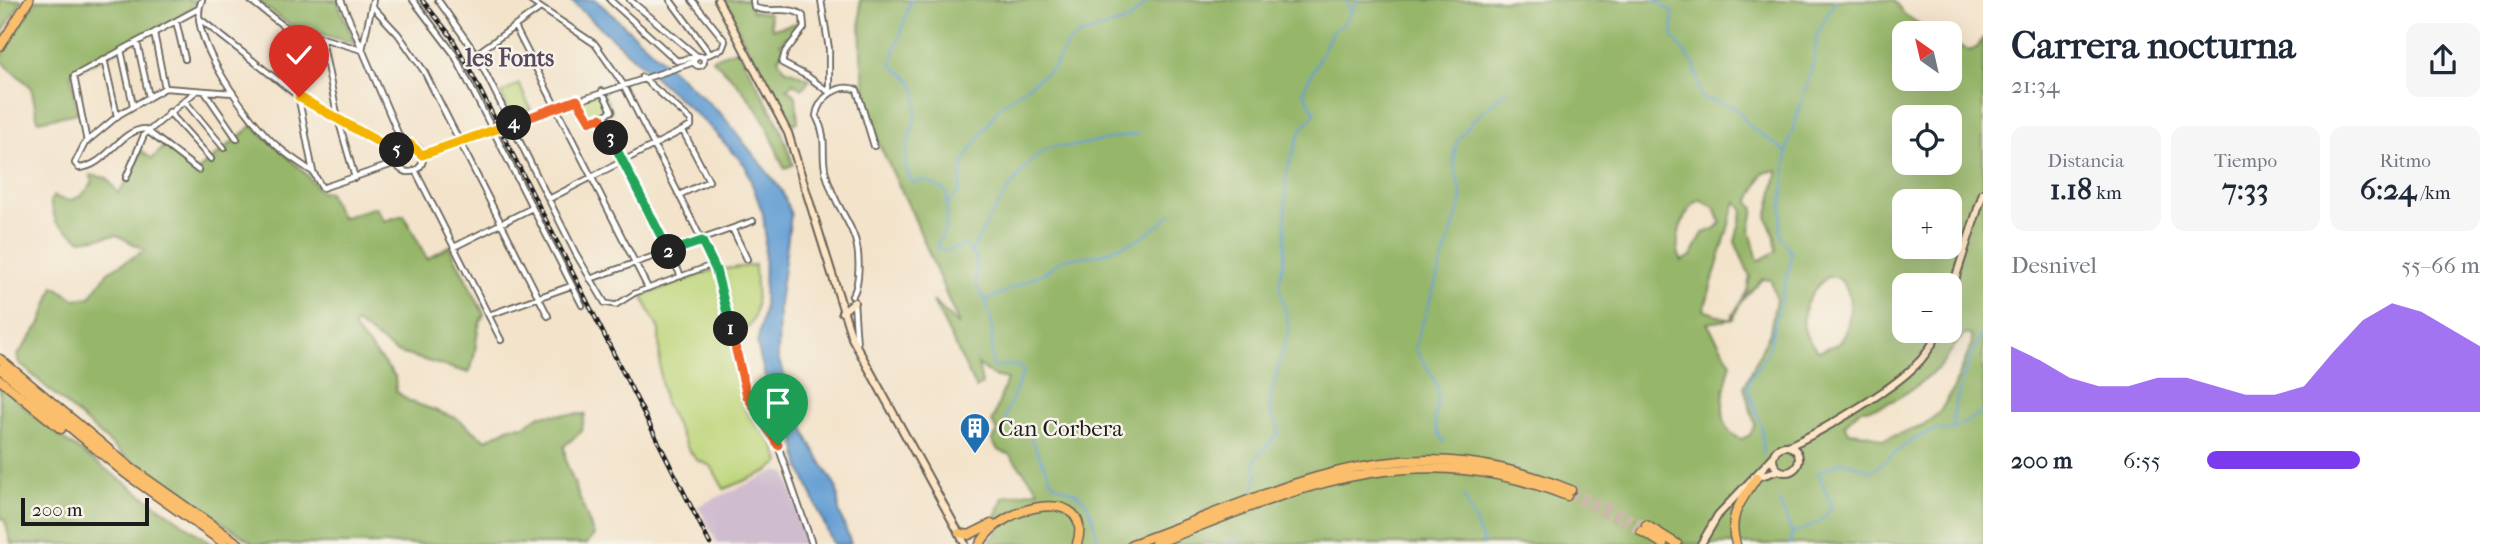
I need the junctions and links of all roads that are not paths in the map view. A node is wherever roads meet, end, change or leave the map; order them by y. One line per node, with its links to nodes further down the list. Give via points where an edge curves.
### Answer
1 (29, 0): 25 (highway)
2 (202, 0): 16 (street)
3 (250, 0): 20 (street)
4 (341, 0): 27 (street)
5 (413, 0): 74 (street, via 454,54)
6 (438, 0): 28 (street)
7 (529, 0): 17 (street)
8 (610, 0): 31 (street, via 677,61)
9 (630, 0): 31 (street)
10 (670, 0): 29 (street)
11 (692, 0): 29 (street, via 725,38 722,50)
12 (718, 0): 90 (main road, via 788,133)
13 (753, 0): 39 (street, via 760,10 794,11 803,16 804,28 782,63)
14 (821, 0): 39 (street, via 829,49)
15 (372, 3): 27 (street); 54 (street, via 413,54)
16 (198, 9): 18 (street); 19 (street)
17 (539, 9): 21 (street); 34 (street, via 595,44)
18 (200, 19): 40 (street, via 207,46); 42 (street)
19 (176, 21): 22 (street); 30 (street)
20 (285, 27): 23 (street); 42 (street)
21 (515, 27): 28 (street); 46 (street)
22 (154, 33): 24 (street); 35 (street)
23 (322, 40): 27 (street); 50 (street)
24 (137, 42): 26 (street); 41 (street)
25 (0, 46)
26 (121, 50): 32 (street); 45 (street)
27 (362, 50): 56 (street)
28 (476, 54): 73 (street)
29 (710, 54): 31 (street)
30 (185, 58)
31 (697, 58): 33 (street)
32 (104, 59): 48 (street); 55 (street, via 74,76)
33 (644, 76): 34 (street); 52 (street, via 691,120 691,127)
34 (623, 84): 36 (street); 57 (street)
35 (165, 88): 37 (street, via 184,87); 41 (street)
36 (602, 91): 44 (street); 49 (street, via 612,109)
37 (195, 92): 38 (street); 43 (street)
38 (205, 92): 40 (street); 53 (street)
39 (829, 92): 58 (street, via 856,90); 91 (street, via 816,116 825,132 825,167 832,196 858,243 858,279)
40 (233, 93): 67 (street, via 276,146)
41 (149, 97): 45 (street)
42 (299, 97): 50 (street); 67 (street)
43 (184, 100): 47 (street); 59 (street)
44 (577, 100): 46 (street); 49 (street, via 590,121)
45 (134, 105): 48 (street)
46 (556, 107): 54 (street, bridge); 68 (street)
47 (169, 112): 51 (street); 62 (street)
48 (117, 116): 55 (street)
49 (601, 118): 63 (street)
50 (338, 119): 60 (street); 70 (street)
51 (149, 130): 55 (street, via 134,132 101,160 79,168 75,163); 65 (street); 69 (street, via 136,148)
52 (683, 131): 57 (street); 72 (street, via 709,181)
53 (237, 139)
54 (460, 141): 61 (street); 76 (street)
55 (87, 142)
56 (403, 145): 60 (street); 61 (street, via 417,147)
57 (654, 146): 63 (street); 72 (street)
58 (874, 146)
59 (224, 148)
60 (396, 152): 64 (street)
61 (422, 155): 66 (street)
62 (211, 159)
63 (623, 161): 68 (street); 80 (street)
64 (396, 163): 66 (street, via 405,171); 70 (street)
65 (198, 170)
66 (415, 170): 79 (street)
67 (313, 172): 70 (street, via 324,189)
68 (592, 177): 73 (street); 82 (street)
69 (126, 178)
70 (355, 178)
71 (1983, 193): 84 (main road)
72 (679, 195): 78 (street)
73 (549, 199): 86 (street)
74 (532, 208): 76 (street); 87 (street)
75 (753, 221): 77 (street)
76 (502, 223): 79 (street); 89 (street)
77 (733, 230): 78 (street); 81 (street)
78 (702, 241): 80 (street); 83 (street)
79 (454, 247): 95 (street)
80 (669, 253): 82 (street); 85 (street)
81 (747, 259)
82 (636, 264): 86 (street); 88 (street)
83 (714, 265): 85 (street); 116 (street, via 747,396 775,437)
84 (1957, 273)
85 (681, 276): 88 (street)
86 (590, 279): 92 (street)
87 (571, 286): 89 (street); 93 (street)
88 (648, 288): 92 (street, via 616,304)
89 (539, 298): 95 (street); 96 (street)
90 (839, 300): 91 (main road); 94 (main road)
91 (852, 301): 94 (main road); 99 (street)
92 (604, 303)
93 (582, 306)
94 (842, 312): 99 (main road)
95 (489, 316): 97 (street)
96 (548, 316)
97 (501, 340)
98 (1932, 343): 105 (main road, via 1910,371)
99 (858, 349): 113 (main road)
100 (0, 353): 104 (highway)
101 (0, 359): 104 (highway)
102 (0, 369): 111 (highway)
103 (0, 380): 111 (highway, via 86,449)
104 (31, 387): 115 (highway, via 131,468)
105 (1811, 436): 106 (main road); 108 (main road)
106 (1788, 446): 107 (main road, via 1779,448); 108 (main road)
107 (1773, 457): 109 (main road); 110 (main road)
108 (1799, 458): 109 (main road, via 1793,469)
109 (1779, 470): 110 (main road)
110 (1757, 477): 124 (main road, via 1718,515); 125 (highway, via 1733,514)
111 (143, 487): 114 (highway)
112 (1007, 516): 113 (highway, via 970,535); 118 (highway); 119 (highway, via 1038,506 1060,507 1076,520)
113 (959, 533): 117 (main road)
114 (225, 544)
115 (239, 544)
116 (813, 544)
117 (965, 544)
118 (980, 544)
119 (1077, 544)
120 (1132, 544): 121 (highway, via 1310,476 1374,463 1475,463 1524,473 1569,493 1463,470 1376,470 1312,484)
121 (1154, 544)
122 (1663, 544): 123 (highway, via 1643,528)
123 (1677, 544)
124 (1701, 544)
125 (1736, 544)

